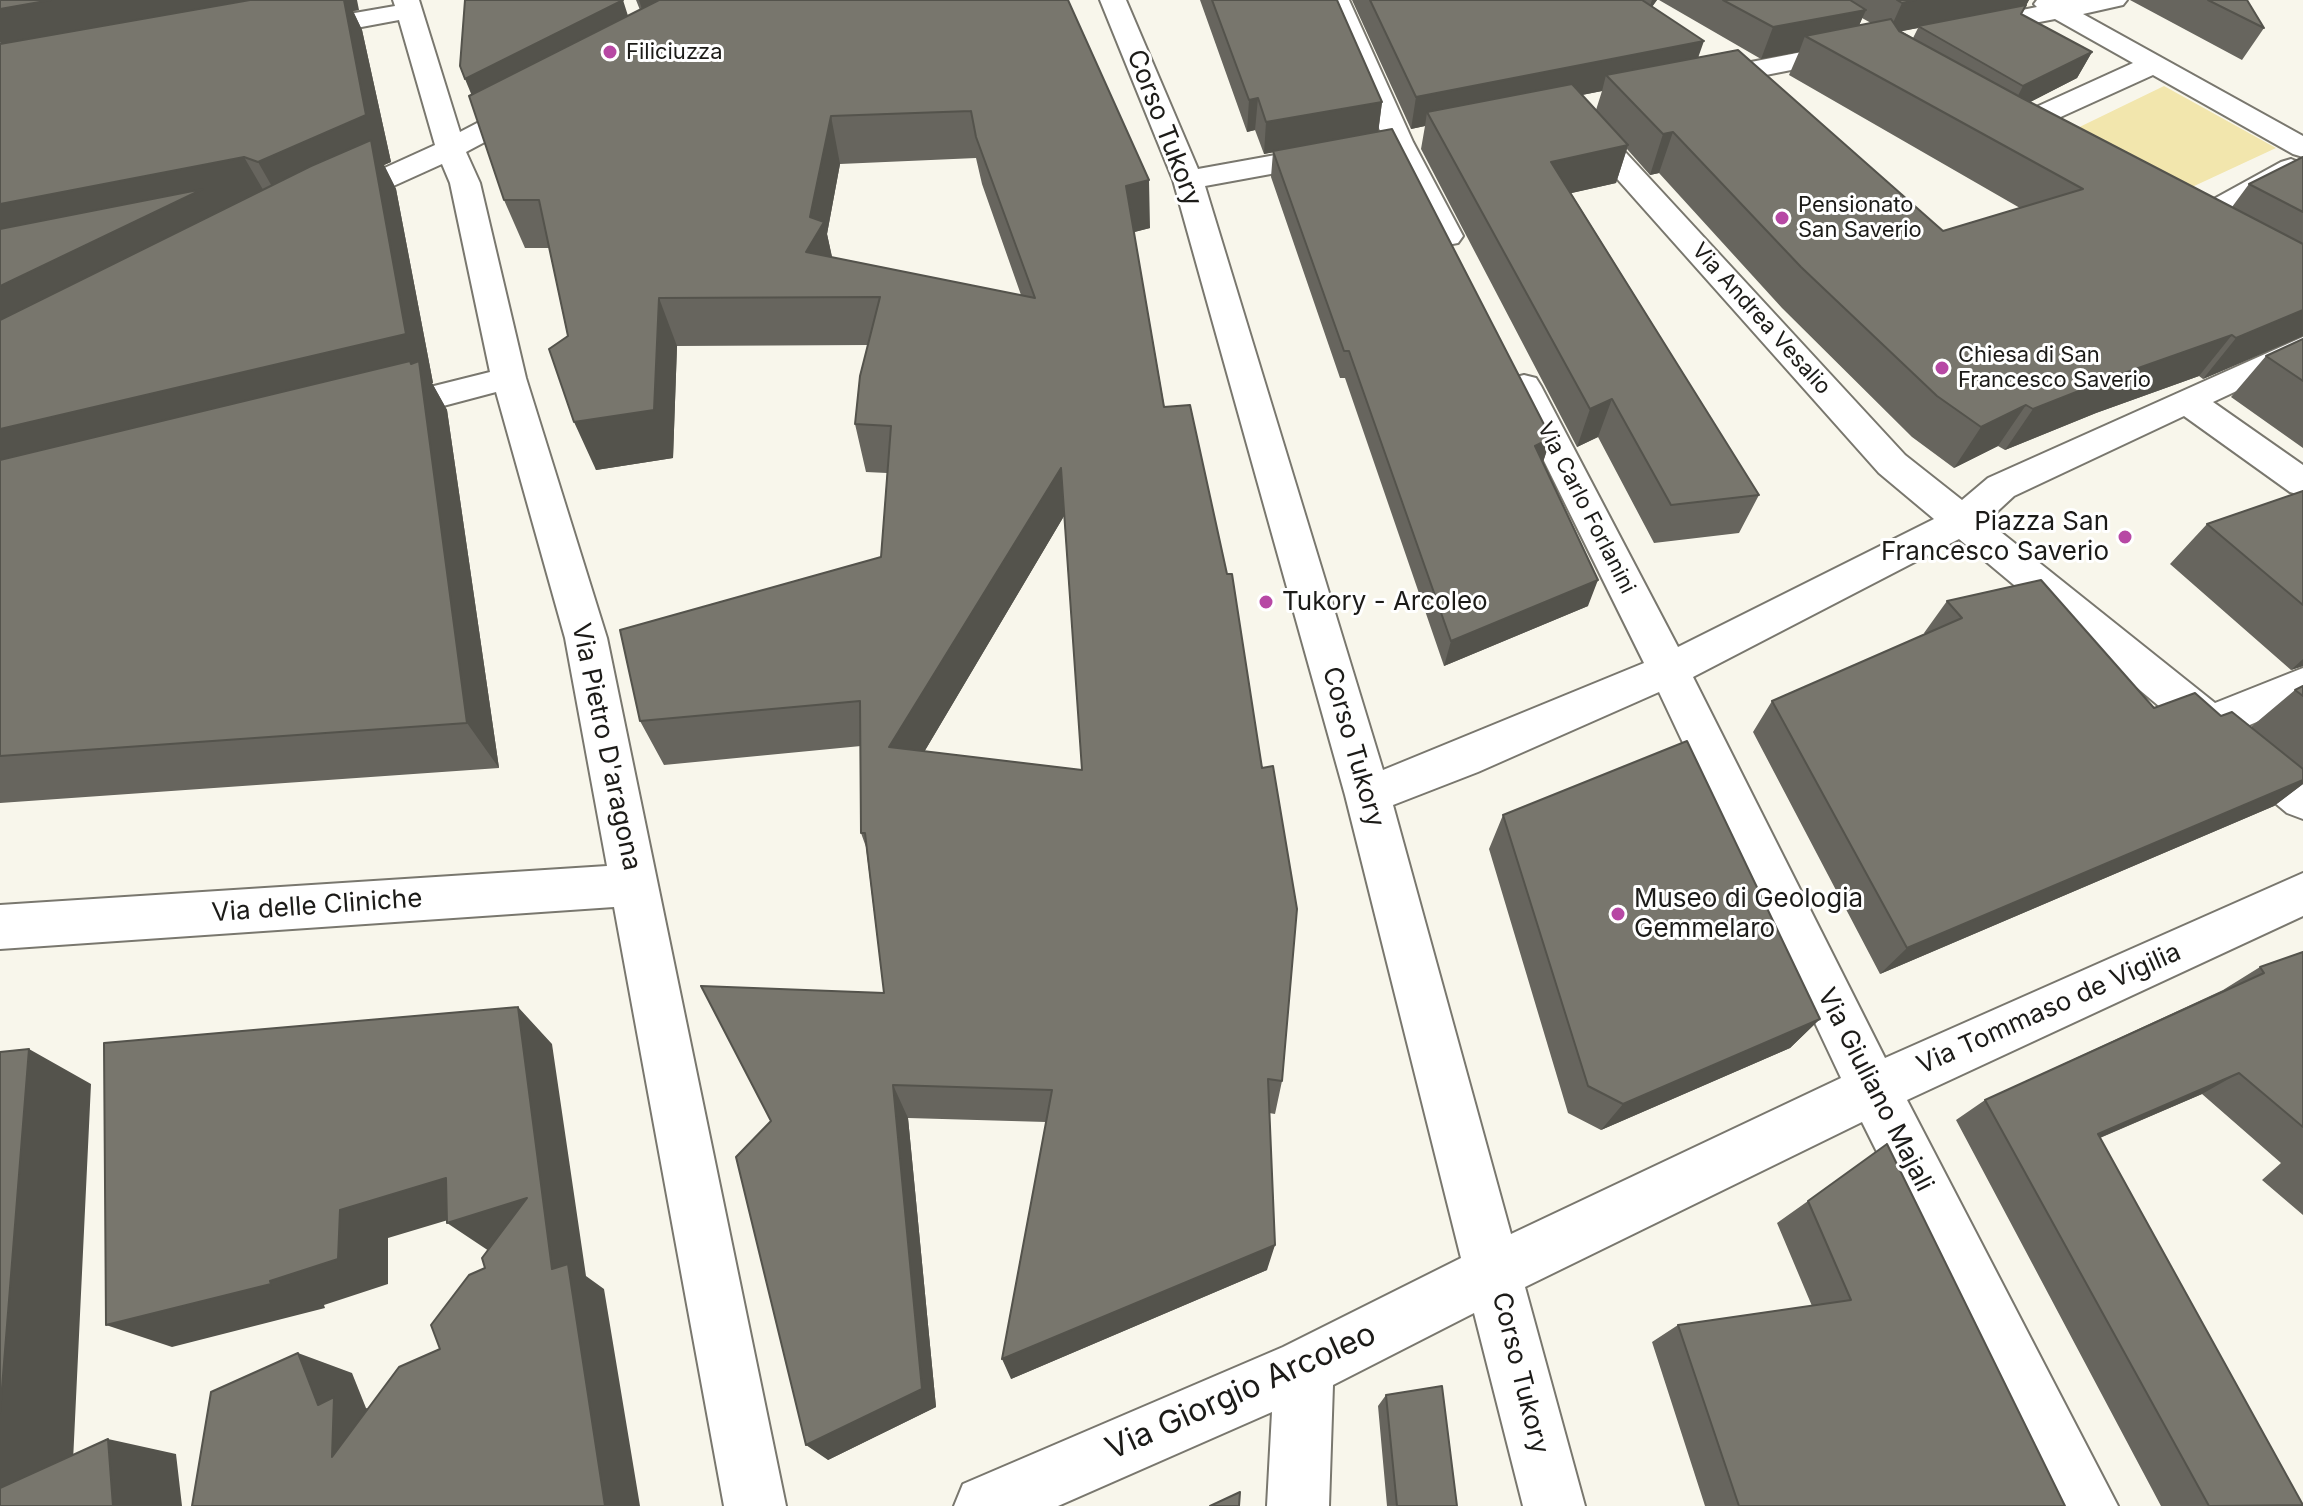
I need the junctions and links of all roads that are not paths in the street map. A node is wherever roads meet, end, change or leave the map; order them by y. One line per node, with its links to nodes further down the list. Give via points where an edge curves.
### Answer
1 (1113, 0): 22 (street, Corso Tukory)
2 (1336, 0): 17 (street)
3 (2114, 0): 5 (street)
4 (407, 5): 8 (street); 19 (street, Via Pietro D'aragona)
5 (2048, 5): 7 (street); 10 (street)
6 (1846, 22): 11 (street, via 1881,45)
7 (1940, 33)
8 (267, 37)
9 (1697, 59): 11 (street)
10 (2154, 64): 16 (street); 20 (street)
11 (1723, 76): 12 (street)
12 (1676, 85)
13 (558, 92): 19 (street)
14 (1574, 106): 32 (street, Via Andrea Vesalio, via 1892,464)
15 (1985, 114): 16 (street)
16 (2011, 129): 18 (street)
17 (1410, 140): 22 (street); 25 (street)
18 (2039, 144)
19 (450, 148): 23 (street); 28 (street, Via Pietro D'aragona, via 465,183)
20 (2303, 148)
21 (2303, 161): 24 (street, via 2204,231)
22 (1188, 180): 36 (street, Corso Tukory)
23 (316, 209)
24 (2164, 209)
25 (1463, 267)
26 (2303, 347): 29 (street)
27 (1512, 364): 33 (street, Via Carlo Forlanini)
28 (509, 378): 30 (street); 38 (street, Via Pietro D'aragona, via 586,638)
29 (2187, 401): 31 (street); 32 (street, via 2001,487)
30 (339, 420)
31 (2303, 483)
32 (1961, 522): 33 (street); 35 (street, Via Andrea Vesalio)
33 (1669, 670): 36 (street); 41 (street, Via Giuliano Majali)
34 (2303, 684): 35 (street)
35 (2212, 723): 37 (street, Via Andrea Vesalio)
36 (1368, 795): 42 (street, Corso Tukory)
37 (2303, 800)
38 (634, 885): 40 (street, Via delle Cliniche); 44 (street, Via Pietro D'aragona)
39 (2303, 894): 41 (street, Via Tommaso de Vigilia)
40 (0, 927)
41 (1873, 1089): 42 (street, Via Tommaso de Vigilia); 48 (street, Via Giuliano Majali)
42 (1494, 1272): 43 (street, Via Giorgio Arcoleo); 47 (street, Corso Tukory)
43 (1304, 1368): 45 (street, Via Giorgio Arcoleo); 46 (street)
44 (755, 1506)
45 (985, 1506)
46 (1298, 1506)
47 (1554, 1506)
48 (2087, 1506)

